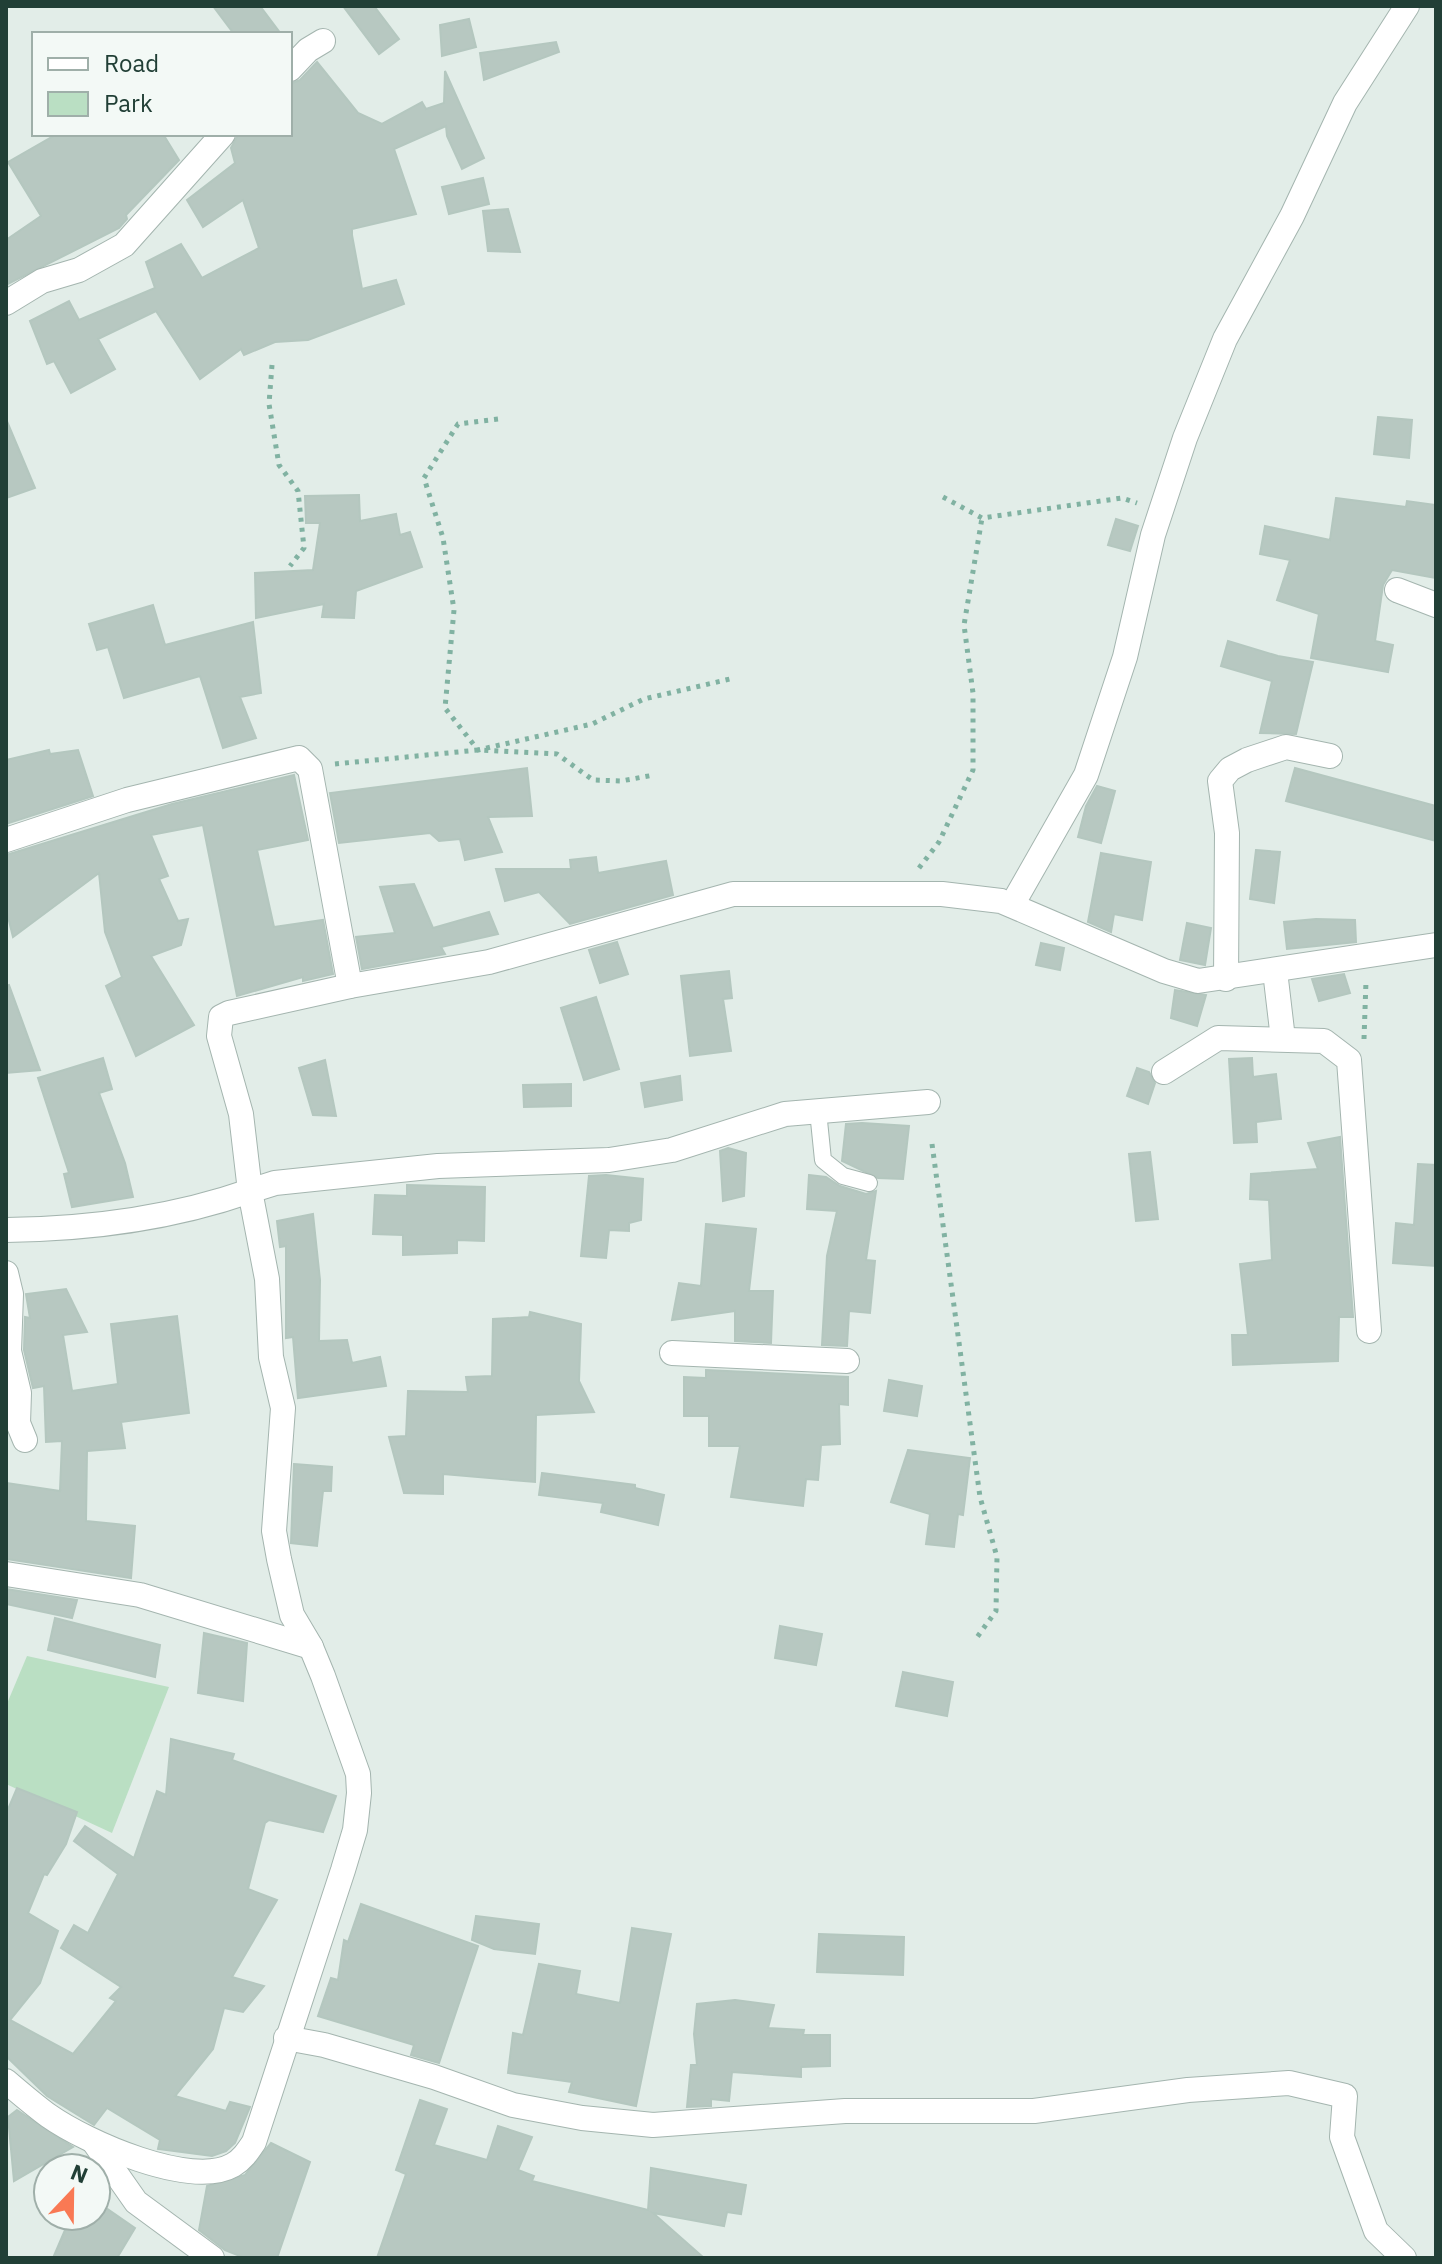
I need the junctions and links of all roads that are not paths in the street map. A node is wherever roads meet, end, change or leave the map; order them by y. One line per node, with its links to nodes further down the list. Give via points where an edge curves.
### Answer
1 (1407, 6): 10 (street, via 1345,103 1225,339 1162,509 1125,657 1086,775)
2 (323, 41): 3 (street)
3 (292, 67)
4 (221, 136): 5 (street, via 124,245)
5 (6, 303)
6 (1397, 590): 7 (street)
7 (1436, 605)
8 (1330, 756): 13 (street, via 1286,747 1239,765 1220,781 1227,833)
9 (6, 840): 14 (street, via 127,800 299,758 310,769)
10 (1012, 905): 13 (street, via 1164,971 1198,981); 14 (street, via 942,894 733,894 489,962)
11 (1436, 945): 12 (street)
12 (1275, 971): 13 (street); 15 (street)
13 (1226, 979)
14 (350, 986): 20 (street, via 221,1017 219,1036 241,1114)
15 (1283, 1039): 16 (street, via 1218,1038); 23 (street, via 1324,1041 1349,1060)
16 (1164, 1072)
17 (928, 1102): 18 (street)
18 (818, 1111): 19 (lane, via 823,1160 843,1176); 20 (street, via 785,1114 672,1150 609,1160 438,1166 275,1183)
19 (869, 1183)
20 (250, 1191): 21 (street, via 205,1207 107,1226); 28 (street, via 267,1279 271,1357 283,1408 274,1531 292,1615)
21 (6, 1230)
22 (6, 1273): 26 (street, via 11,1294 9,1351)
23 (1369, 1331)
24 (672, 1353): 25 (street)
25 (847, 1361)
26 (25, 1440)
27 (6, 1574): 28 (street, via 140,1595)
28 (311, 1647): 29 (street, via 358,1774 359,1793 355,1830)
29 (286, 2038): 31 (street, via 254,2142 231,2166 181,2169); 33 (street, via 434,2077 513,2105 653,2125 845,2111 1034,2111 1188,2090 1289,2083 1345,2096 1342,2137 1376,2231)
30 (6, 2081): 31 (street, via 50,2117)
31 (94, 2142): 32 (street, via 136,2202)
32 (212, 2258)
33 (1404, 2258)

